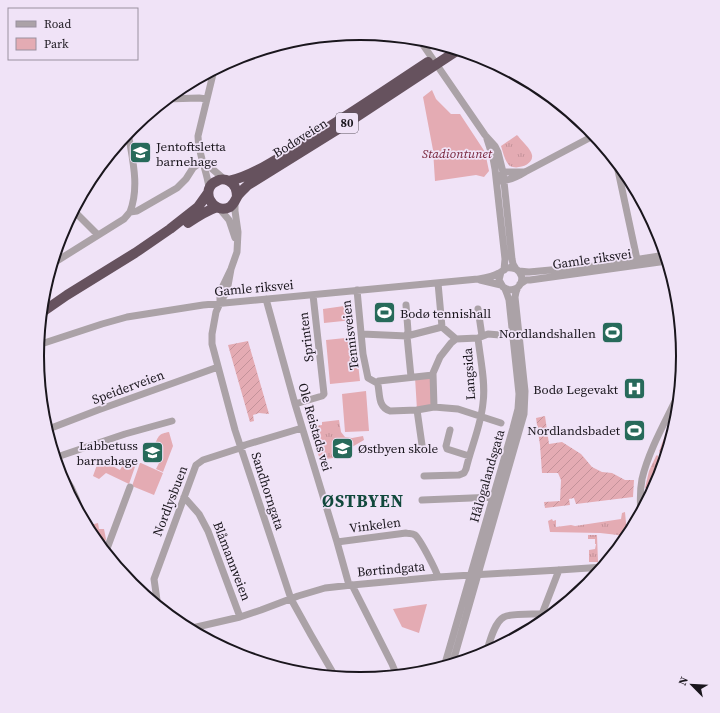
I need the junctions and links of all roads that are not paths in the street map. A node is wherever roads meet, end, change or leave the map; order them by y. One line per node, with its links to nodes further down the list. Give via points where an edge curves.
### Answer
1 (424, 47): 7 (street, Hålogalandsgata)
2 (443, 51): 14 (highway, Bodøveien / 80, via 310,139 252,173)
3 (452, 54): 17 (highway, Bodøveien / 80, via 341,128 258,178)
4 (212, 77): 6 (street)
5 (176, 99): 6 (street)
6 (207, 100): 10 (street, via 198,136)
7 (485, 135): 11 (street, Hålogalandsgata, via 498,152); 15 (street, Hålogalandsgata)
8 (589, 138): 12 (street)
9 (129, 140): 19 (street, via 135,183 135,195)
10 (203, 161): 14 (street); 16 (street); 19 (street, via 193,168 177,188 137,211)
11 (503, 172): 12 (street); 15 (street, Hålogalandsgata)
12 (525, 172): 15 (street, via 512,179)
13 (619, 175): 25 (street)
14 (227, 180): 16 (highway, Bodøveien / 80, via 217,180); 17 (highway, via 235,186)
15 (500, 181): 28 (street, Hålogalandsgata, via 512,259); 29 (street, Hålogalandsgata)
16 (208, 191): 18 (highway, via 210,202); 23 (highway, Bodøveien / 80, via 195,210)
17 (236, 199): 18 (highway, Bodøveien / 80, via 229,207); 22 (street, Sandhorngata)
18 (218, 208): 22 (street, Sandhorngata, via 229,220); 23 (highway, Bodøveien / 80, via 208,210 177,231)
19 (130, 212): 21 (street, via 124,219)
20 (77, 214): 21 (street)
21 (98, 235): 26 (street)
22 (237, 243): 39 (street, Sandhorngata, via 237,252 220,292)
23 (134, 254): 35 (highway, Bodøveien / 80)
24 (660, 256): 25 (street, Gamle riksvei)
25 (637, 259): 28 (street, Gamle riksvei, via 542,271)
26 (59, 260)
27 (662, 262): 32 (street, Gamle riksvei, via 526,280)
28 (517, 270): 29 (street, via 508,268); 32 (street, Hålogalandsgata, via 522,276)
29 (503, 271): 30 (street, Gamle riksvei); 33 (street, Hålogalandsgata, via 499,280)
30 (478, 279): 31 (street, Gamle riksvei); 33 (street, Gamle riksvei)
31 (438, 283): 34 (street, Gamle riksvei); 43 (street)
32 (519, 286): 33 (street, via 510,290); 71 (street, Hålogalandsgata, via 515,297 525,392 523,419)
33 (503, 287): 71 (street, Hålogalandsgata, via 509,300 518,402)
34 (357, 290): 36 (street, Gamle riksvei); 44 (street, Tennisveien)
35 (67, 295): 38 (highway, Bodøveien / 80); 41 (highway, Bodøveien / 80)
36 (313, 295): 37 (street, Gamle riksvei); 54 (street, Sprinten, via 324,394)
37 (266, 299): 39 (street, Gamle riksvei); 54 (street, Ole Reistads vei)
38 (48, 303)
39 (220, 303): 49 (street, Gamle riksvei, via 127,318); 50 (street, Sandhorngata, via 212,334)
40 (406, 305): 46 (street)
41 (47, 309)
42 (478, 309): 47 (street, Langsida)
43 (442, 327): 46 (street); 48 (street)
44 (362, 334): 46 (street); 57 (street, Tennisveien, via 368,378 377,383 383,406 390,411)
45 (500, 335): 47 (street, via 488,334)
46 (407, 336): 52 (street)
47 (480, 337): 48 (street); 58 (street, Langsida, via 484,394)
48 (456, 339): 51 (street, via 440,357)
49 (44, 343)
50 (218, 367): 61 (street, Speiderveien); 65 (street, Sandhorngata)
51 (433, 375): 52 (street); 55 (street)
52 (411, 377): 53 (street)
53 (379, 381)
54 (295, 404): 62 (street, Ole Reistads vei)
55 (434, 407): 57 (street); 58 (street, via 458,409)
56 (672, 408): 73 (street, via 650,455 642,480)
57 (417, 410): 64 (street)
58 (481, 417): 60 (street); 67 (street, Langsida)
59 (172, 421): 66 (street)
60 (501, 423)
61 (52, 428)
62 (302, 428): 65 (street, Nordlysbuen); 74 (street, Ole Reistads vei)
63 (450, 430): 67 (street, via 447,449)
64 (422, 445)
65 (241, 447): 70 (street, Nordlysbuen, via 198,463); 82 (street, Sandhorngata)
66 (59, 456)
67 (470, 456): 68 (street, Langsida, via 462,475)
68 (424, 476)
69 (130, 487): 75 (street)
70 (184, 497): 81 (street, Nordlysbuen, via 154,579); 84 (street, Blåmannveien, via 199,514 208,531)
71 (497, 497): 72 (street); 78 (street, Hålogalandsgata)
72 (422, 500)
73 (640, 503)
74 (337, 542): 79 (street, Vinkelen, via 413,534); 80 (street, Ole Reistads vei)
75 (108, 547)
76 (596, 568): 77 (street, Børtindgata)
77 (559, 570): 78 (street, Børtindgata); 83 (street)
78 (474, 575): 79 (street, Børtindgata); 87 (street, Hålogalandsgata); 88 (street, Hålogalandsgata)
79 (438, 577): 80 (street, Børtindgata)
80 (351, 585): 82 (street, Børtindgata, via 325,588); 90 (street, Ole Reistads vei)
81 (157, 599)
82 (291, 599): 84 (street, Børtindgata); 89 (street, Sandhorngata)
83 (542, 614): 86 (street, via 502,618)
84 (240, 617): 85 (street, Børtindgata)
85 (196, 627)
86 (489, 645)
87 (454, 659)
88 (446, 661)
89 (332, 671)
90 (395, 671)

